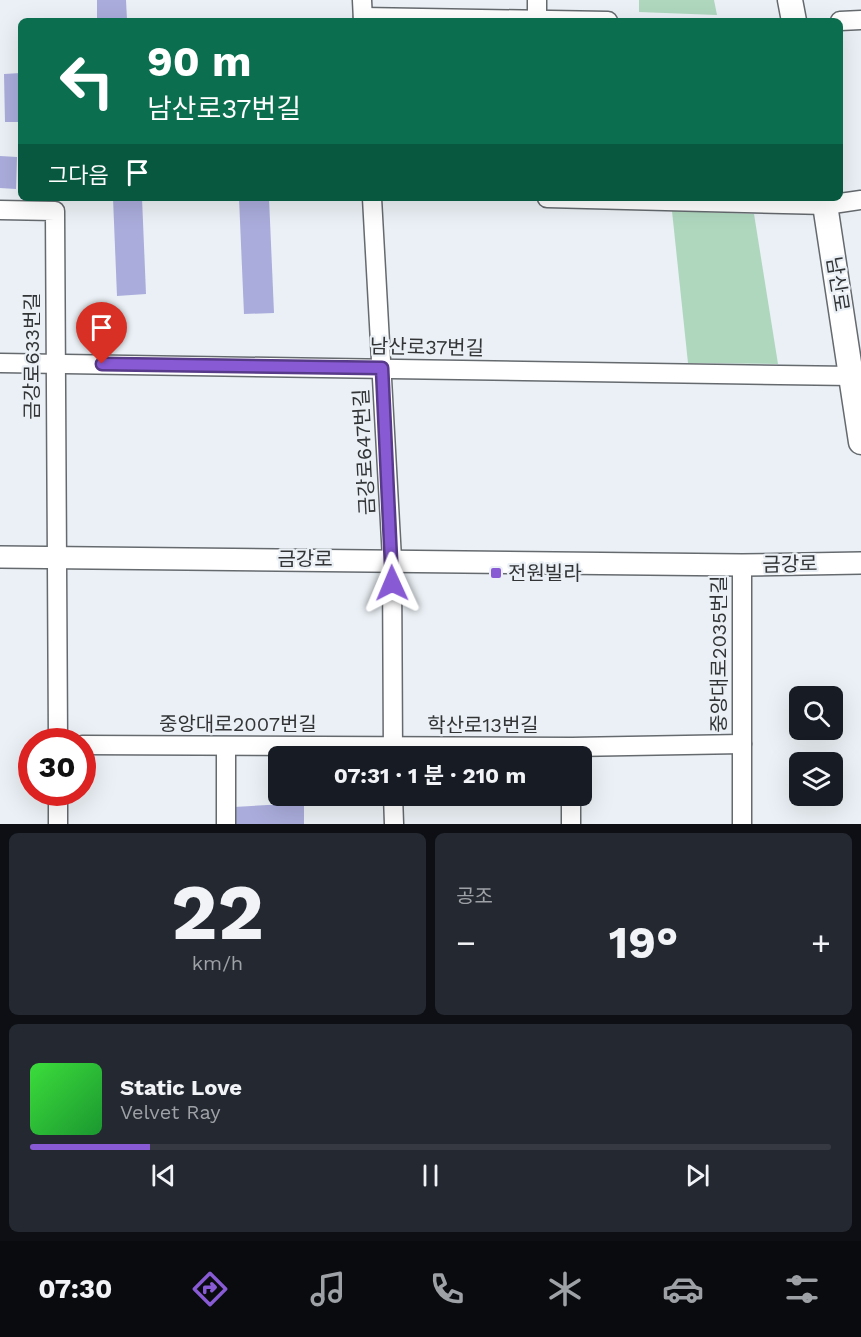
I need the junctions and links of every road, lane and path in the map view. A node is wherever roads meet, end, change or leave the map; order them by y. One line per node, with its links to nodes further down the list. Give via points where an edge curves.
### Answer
1 (537, 0): 5 (street)
2 (790, 0): 6 (main road)
3 (363, 13): 4 (street)
4 (487, 18)
5 (537, 18)
6 (793, 18)
7 (861, 20): 8 (street)
8 (843, 21)
9 (861, 200): 12 (street)
10 (372, 201): 16 (street, 금강로647번길)
11 (756, 201): 12 (street)
12 (825, 202): 17 (main road, 남산로)
13 (0, 210): 15 (street, 금강로633번길, via 55,211)
14 (0, 363): 15 (street, 남산로37번길)
15 (55, 363): 16 (street, 남산로37번길); 19 (street, 금강로633번길)
16 (382, 368): 17 (street, 남산로37번길); 20 (street, 금강로647번길)
17 (856, 389): 18 (main road, 남산로)
18 (861, 442)
19 (55, 557): 20 (street, 금강로); 21 (street, 금강로); 24 (street)
20 (392, 559): 23 (street, 금강로); 27 (street)
21 (2, 561)
22 (861, 563): 23 (street, 금강로)
23 (742, 565): 25 (street, 중앙대로2035번길)
24 (58, 728)
25 (742, 744): 30 (street, 중앙대로2035번길); 38 (street, 중앙대로2035번길)
26 (96, 746): 28 (street, 중앙대로2007번길)
27 (393, 746)
28 (226, 747): 29 (street, 중앙대로2007번길); 35 (street)
29 (268, 748)
30 (592, 751)
31 (58, 806): 34 (street)
32 (393, 806): 36 (street)
33 (572, 806): 37 (street)
34 (58, 824)
35 (226, 824)
36 (394, 824)
37 (571, 824)
38 (742, 824)

